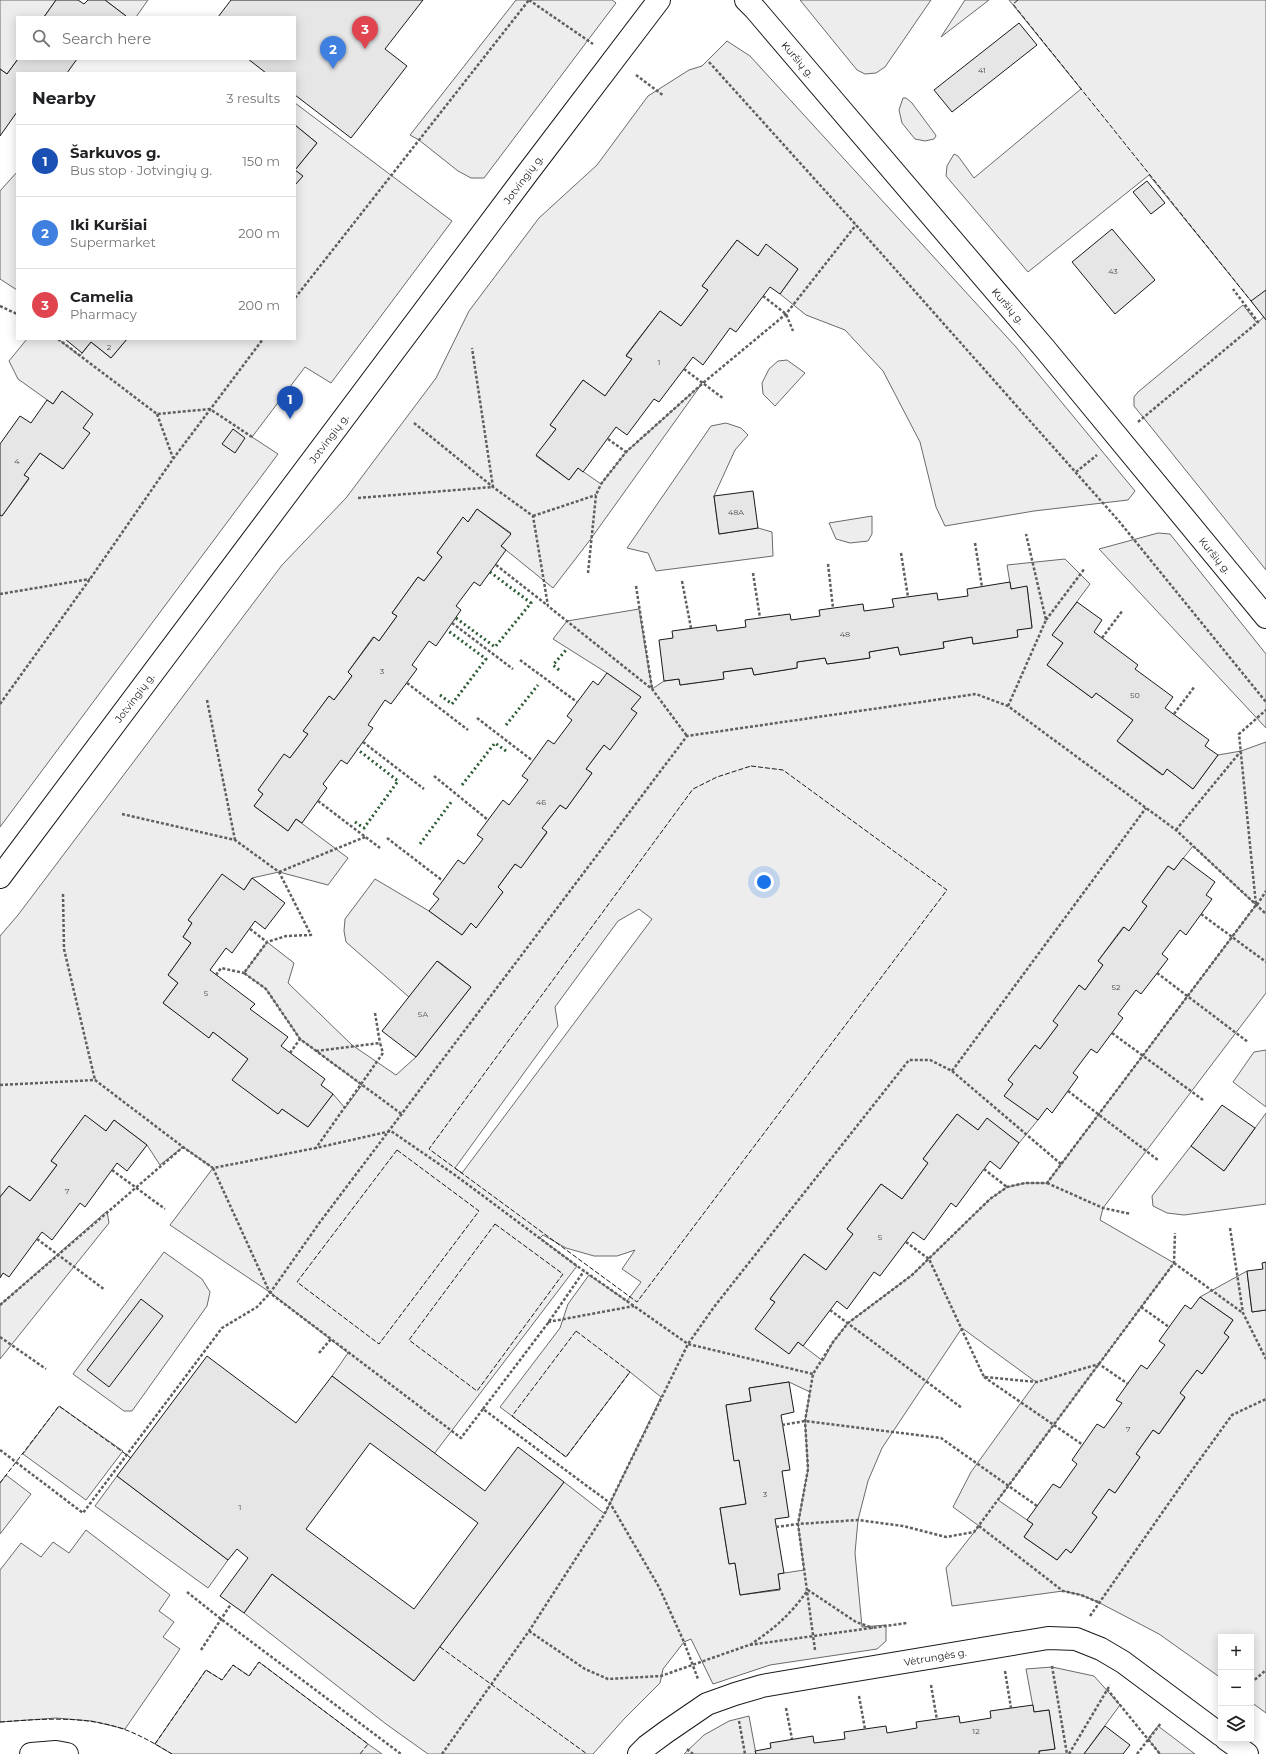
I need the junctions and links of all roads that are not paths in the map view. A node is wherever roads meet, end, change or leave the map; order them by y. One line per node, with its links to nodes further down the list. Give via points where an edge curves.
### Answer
1 (659, 0): 4 (street, Jotvingių g.)
2 (746, 0): 3 (street, Kuršių g., via 1119,438)
3 (1266, 617)
4 (0, 878)
5 (1218, 1733): 9 (street, Vėtrungės g., via 1123,1662 1101,1649 1076,1639 1048,1638 762,1686 707,1704)
6 (1230, 1742): 10 (street)
7 (31, 1754): 8 (street)
8 (67, 1754)
9 (639, 1754)
10 (1246, 1754)

